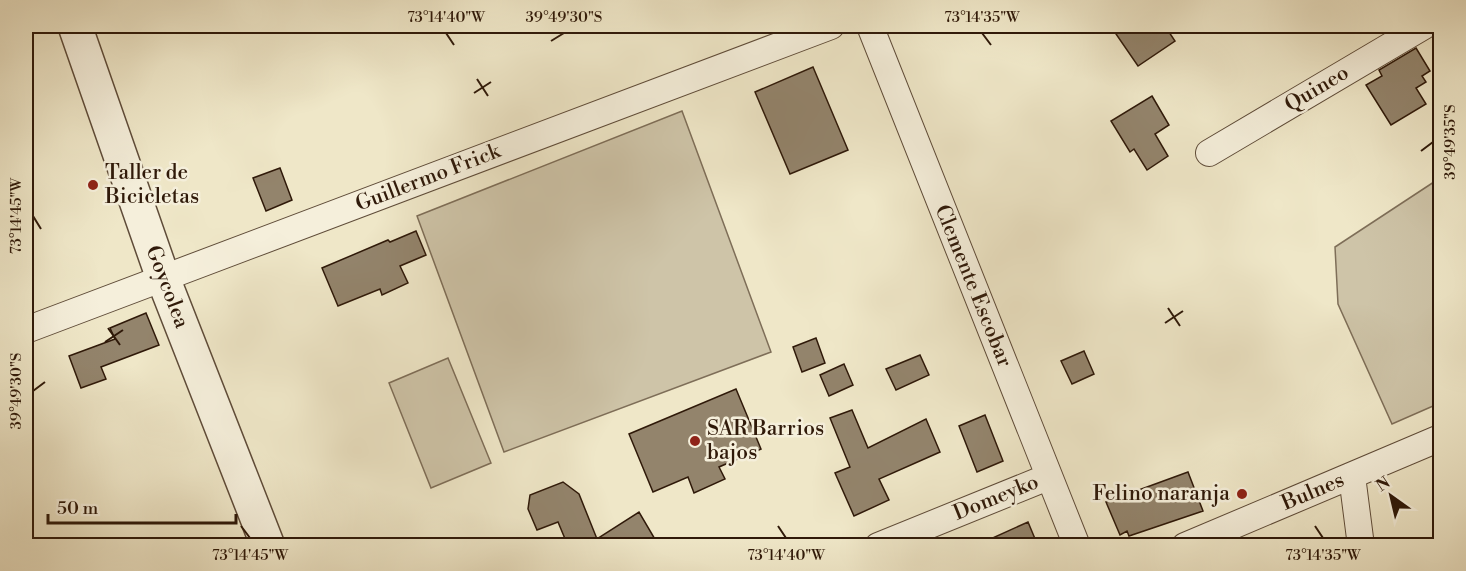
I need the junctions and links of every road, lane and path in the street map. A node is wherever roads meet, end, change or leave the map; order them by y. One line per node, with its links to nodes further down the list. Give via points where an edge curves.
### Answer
1 (75, 26): 6 (street, Goycolea)
2 (831, 26): 6 (street, Guillermo Frick)
3 (870, 26): 10 (street, Clemente Escobar)
4 (1424, 26): 5 (street, Quineo)
5 (1209, 153)
6 (163, 278): 7 (street, Guillermo Frick); 11 (street, Goycolea)
7 (26, 330)
8 (1440, 438): 9 (street, Bulnes)
9 (1352, 476): 14 (street, Bulnes); 15 (street)
10 (1048, 477): 12 (street, Domeyko); 13 (street, Clemente Escobar)
11 (268, 546)
12 (878, 546)
13 (1077, 546)
14 (1185, 546)
15 (1361, 546)

